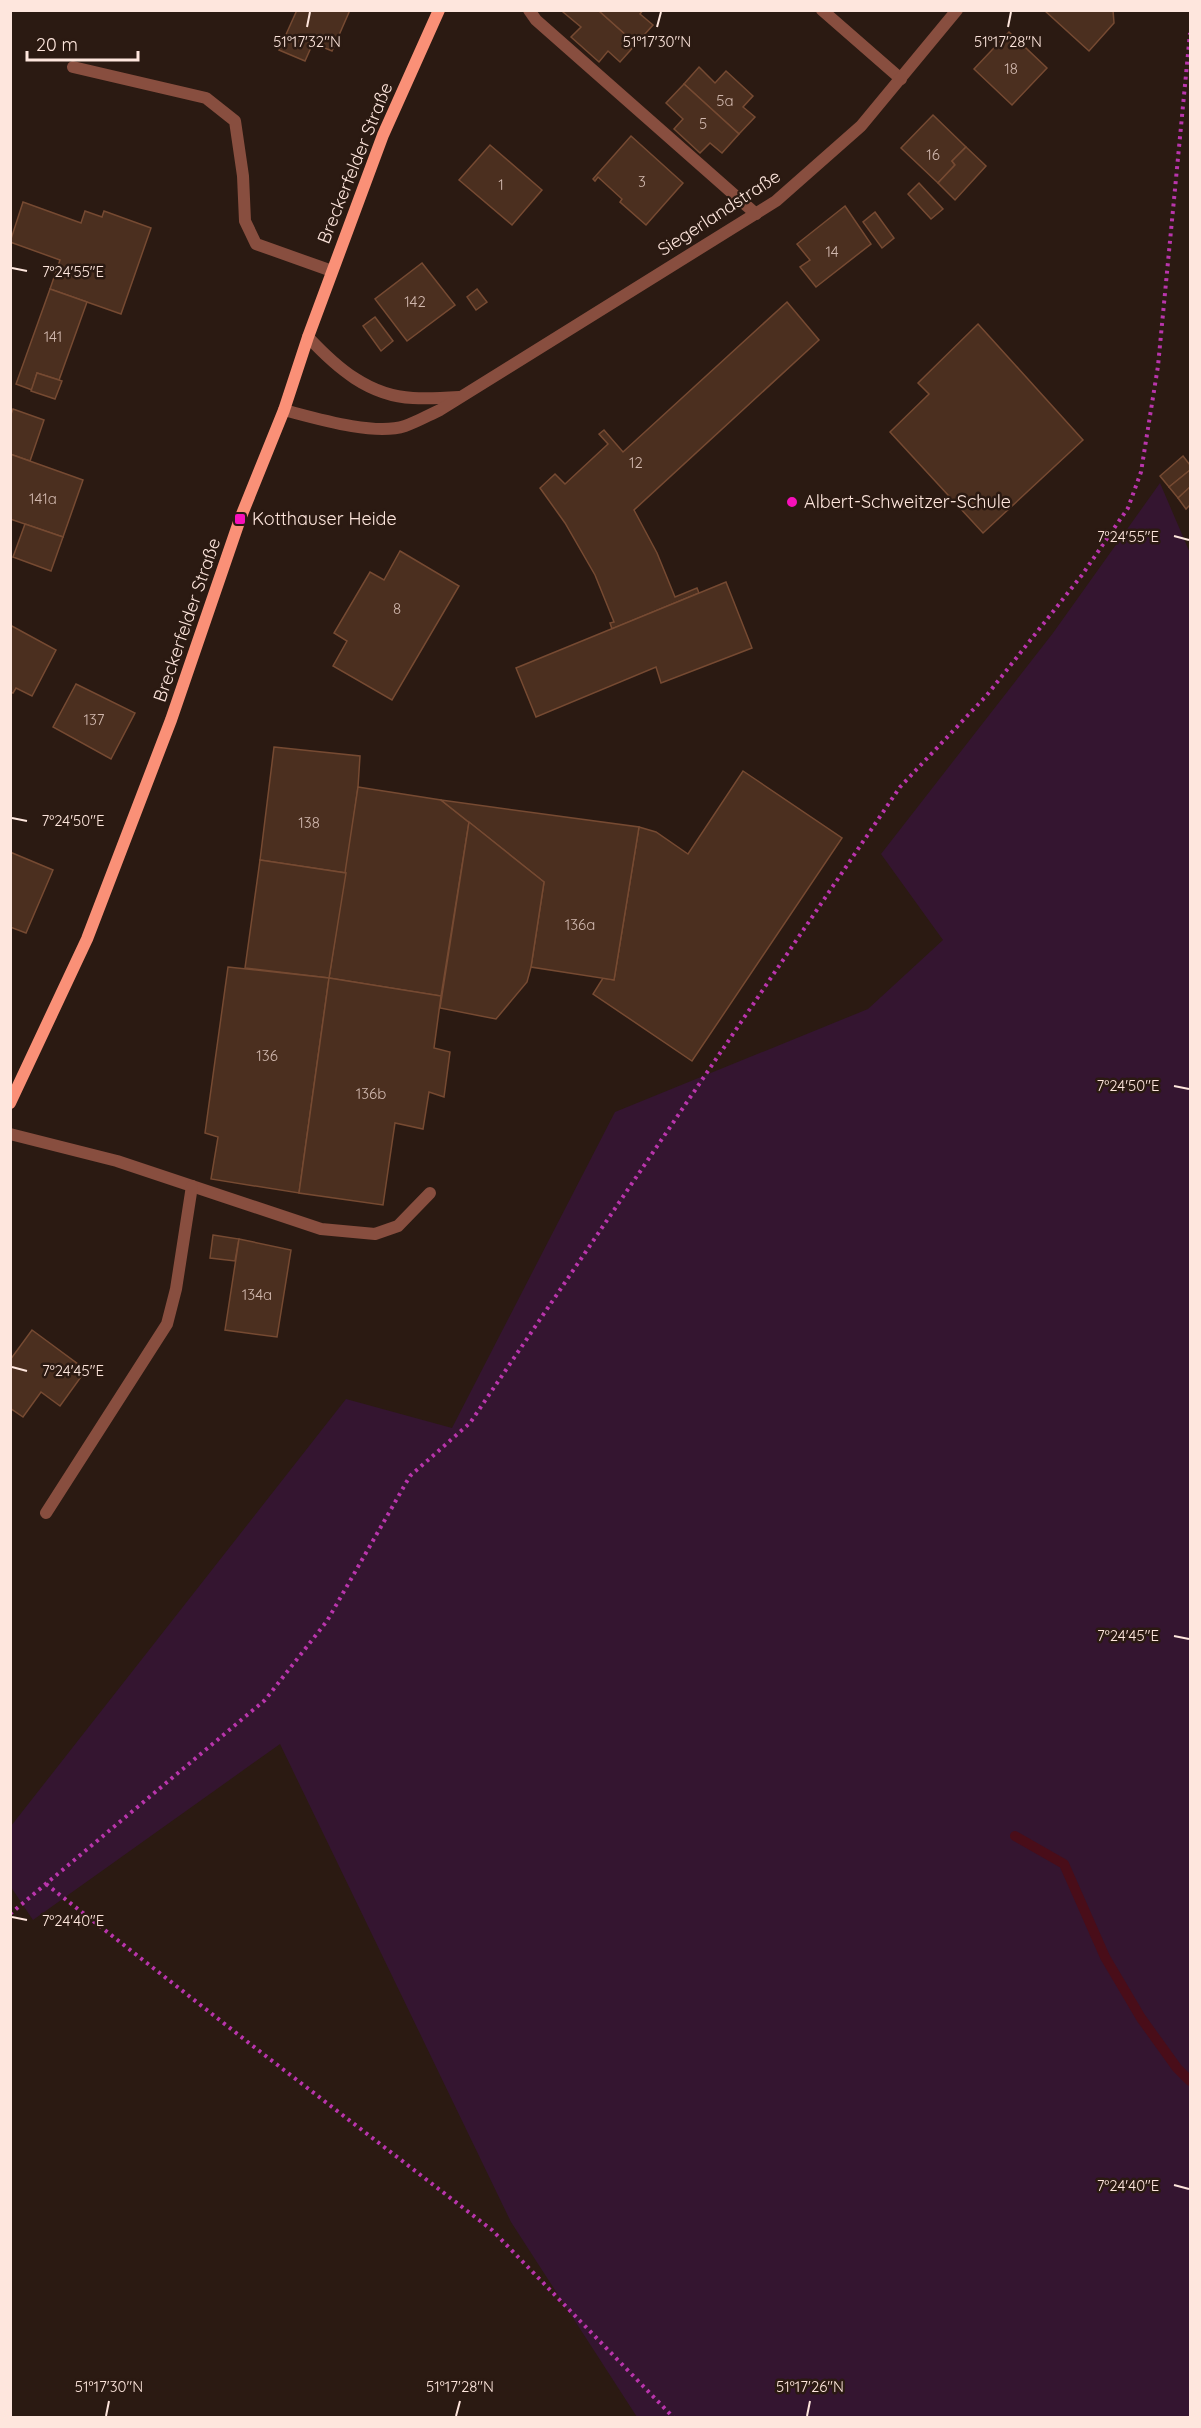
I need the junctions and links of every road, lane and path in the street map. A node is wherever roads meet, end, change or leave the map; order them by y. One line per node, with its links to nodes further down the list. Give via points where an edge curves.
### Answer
1 (439, 10): 9 (main road, Breckerfelder Straße, via 383,135)
2 (529, 10): 8 (street)
3 (822, 10): 7 (street)
4 (957, 10): 7 (street, Siegerlandstraße)
5 (1191, 33): 18 (path, via 1158,366 1141,472 1128,508 1082,575 987,695 900,787 470,1423 410,1476 327,1621 265,1701)
6 (73, 67): 9 (street, via 206,98 235,121 245,221 256,244)
7 (901, 79): 8 (street, Siegerlandstraße, via 861,126 777,201)
8 (756, 214): 11 (street, Siegerlandstraße)
9 (332, 271): 10 (main road, Breckerfelder Straße)
10 (308, 337): 11 (street, via 334,365 375,391 412,398); 12 (main road, Breckerfelder Straße)
11 (460, 397): 12 (street, Siegerlandstraße, via 404,426 388,429 332,422)
12 (284, 410): 13 (main road, Breckerfelder Straße, via 240,519 175,710 87,939)
13 (10, 1103)
14 (10, 1134): 15 (street, via 117,1161)
15 (192, 1186): 16 (street, via 321,1229 375,1234 398,1226); 17 (street, via 167,1324)
16 (430, 1193)
17 (46, 1513)
18 (46, 1884): 19 (path); 20 (path, via 492,2230)
19 (10, 1914)
20 (674, 2418)

